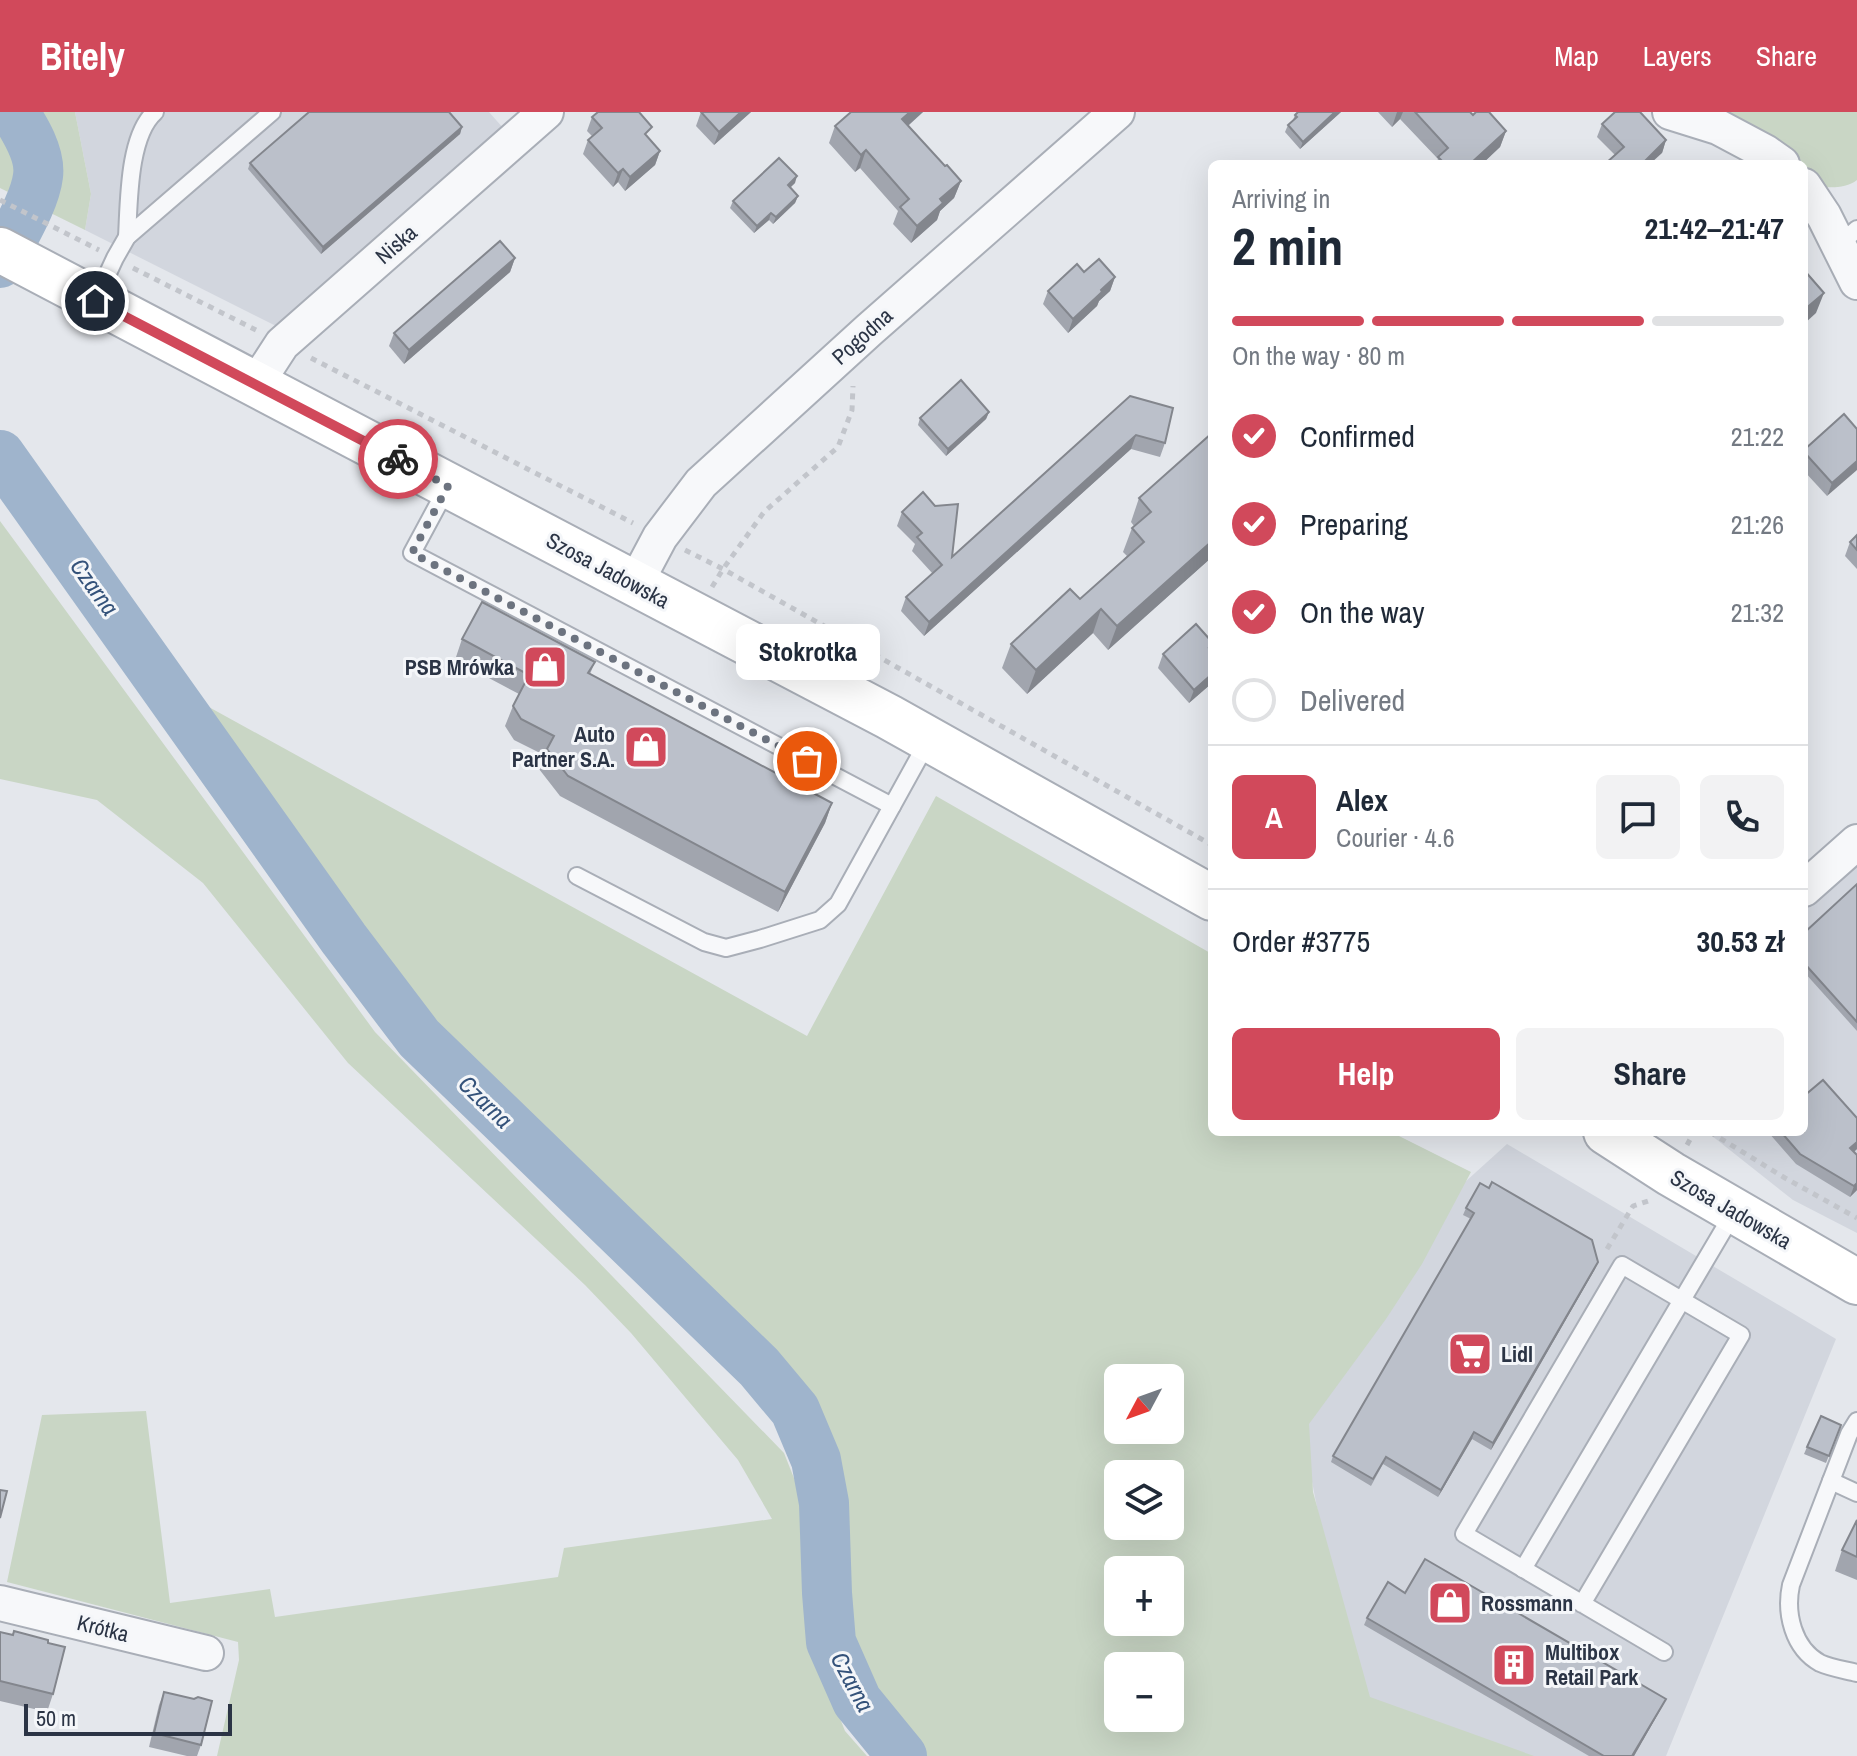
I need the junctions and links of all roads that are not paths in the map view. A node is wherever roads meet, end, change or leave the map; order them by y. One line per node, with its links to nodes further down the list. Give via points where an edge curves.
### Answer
1 (155, 112): 8 (lane, via 132,155)
2 (272, 112): 8 (lane)
3 (546, 112): 13 (street, Niska, via 282,344)
4 (1117, 112): 15 (street, Pogodna, via 701,483 660,537)
5 (1670, 112): 6 (street, via 1718,127)
6 (1776, 160)
7 (1808, 192): 9 (street)
8 (127, 237): 12 (lane)
9 (1848, 237): 11 (street)
10 (0, 250): 12 (main road, Szosa Jadowska)
11 (1857, 282)
12 (95, 301): 13 (main road, Szosa Jadowska)
13 (256, 384): 14 (main road, Szosa Jadowska)
14 (448, 486): 15 (main road, Szosa Jadowska); 17 (lane, via 412,553)
15 (635, 584): 16 (main road, Szosa Jadowska)
16 (929, 739): 17 (lane); 21 (main road, Szosa Jadowska)
17 (892, 806): 19 (lane, via 838,904 820,920 726,948 704,942)
18 (1857, 842): 20 (street)
19 (577, 876)
20 (1808, 885)
21 (1208, 896)
22 (1612, 1136): 23 (main road, Szosa Jadowska)
23 (1735, 1211): 24 (main road, Szosa Jadowska); 25 (lane)
24 (1857, 1282)
25 (1682, 1300): 30 (lane); 30 (lane, via 1622,1265 1606,1292 1464,1534); 32 (lane, via 1741,1335)
26 (1857, 1421): 27 (lane, via 1849,1434)
27 (1850, 1452): 28 (lane)
28 (1831, 1481): 29 (lane); 35 (lane, via 1791,1585 1789,1612 1807,1652 1820,1662)
29 (1857, 1493)
30 (1523, 1569): 32 (lane)
31 (0, 1603): 34 (street, Krótka)
32 (1582, 1604): 33 (lane)
33 (1664, 1652)
34 (206, 1653)
35 (1857, 1673)

